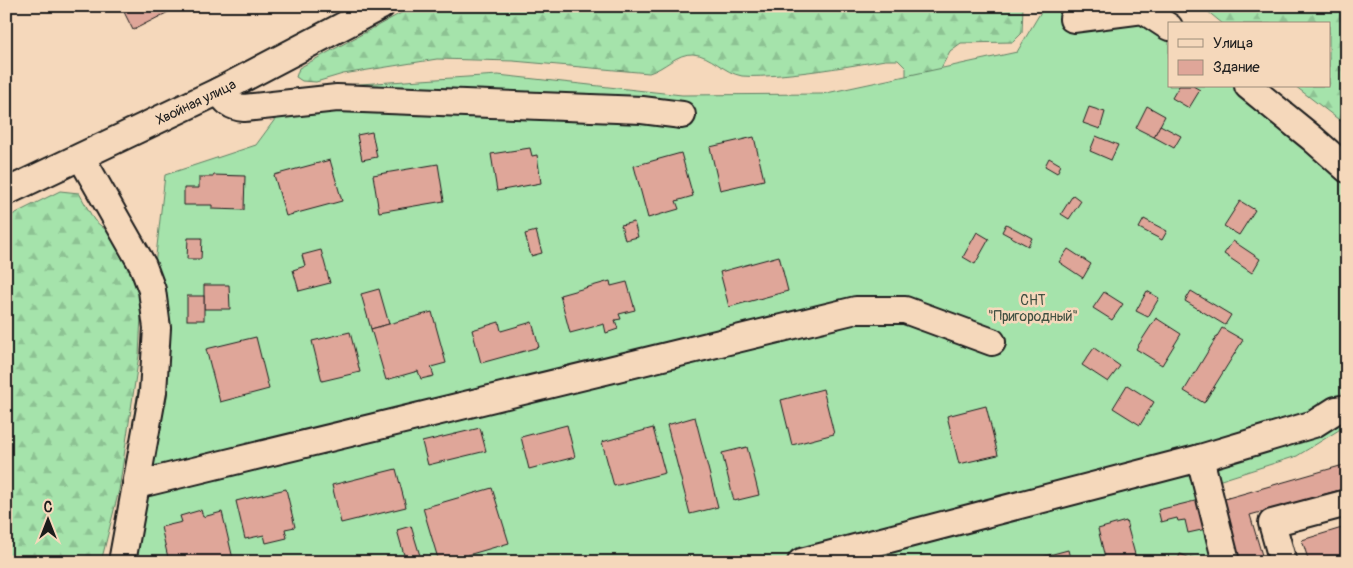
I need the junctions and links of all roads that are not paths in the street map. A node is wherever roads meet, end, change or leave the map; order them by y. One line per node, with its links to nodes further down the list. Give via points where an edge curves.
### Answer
1 (381, 6): 5 (street, Хвойная улица)
2 (1073, 19): 3 (street, via 1143,10)
3 (1168, 26)
4 (1250, 88): 8 (street)
5 (219, 91): 6 (street, via 233,107 244,108 337,98); 7 (street, Хвойная улица)
6 (682, 114)
7 (81, 157): 9 (street, Хвойная улица); 13 (street, via 143,266 152,290 157,328 156,356 153,392)
8 (1347, 169)
9 (6, 192)
10 (992, 342): 13 (street, via 905,310 856,310)
11 (1343, 405): 12 (street, via 1314,424)
12 (1200, 458): 16 (street); 17 (street)
13 (136, 485): 15 (street)
14 (1347, 503): 18 (street, via 1272,522)
15 (122, 562)
16 (801, 562)
17 (1226, 562)
18 (1283, 562)

